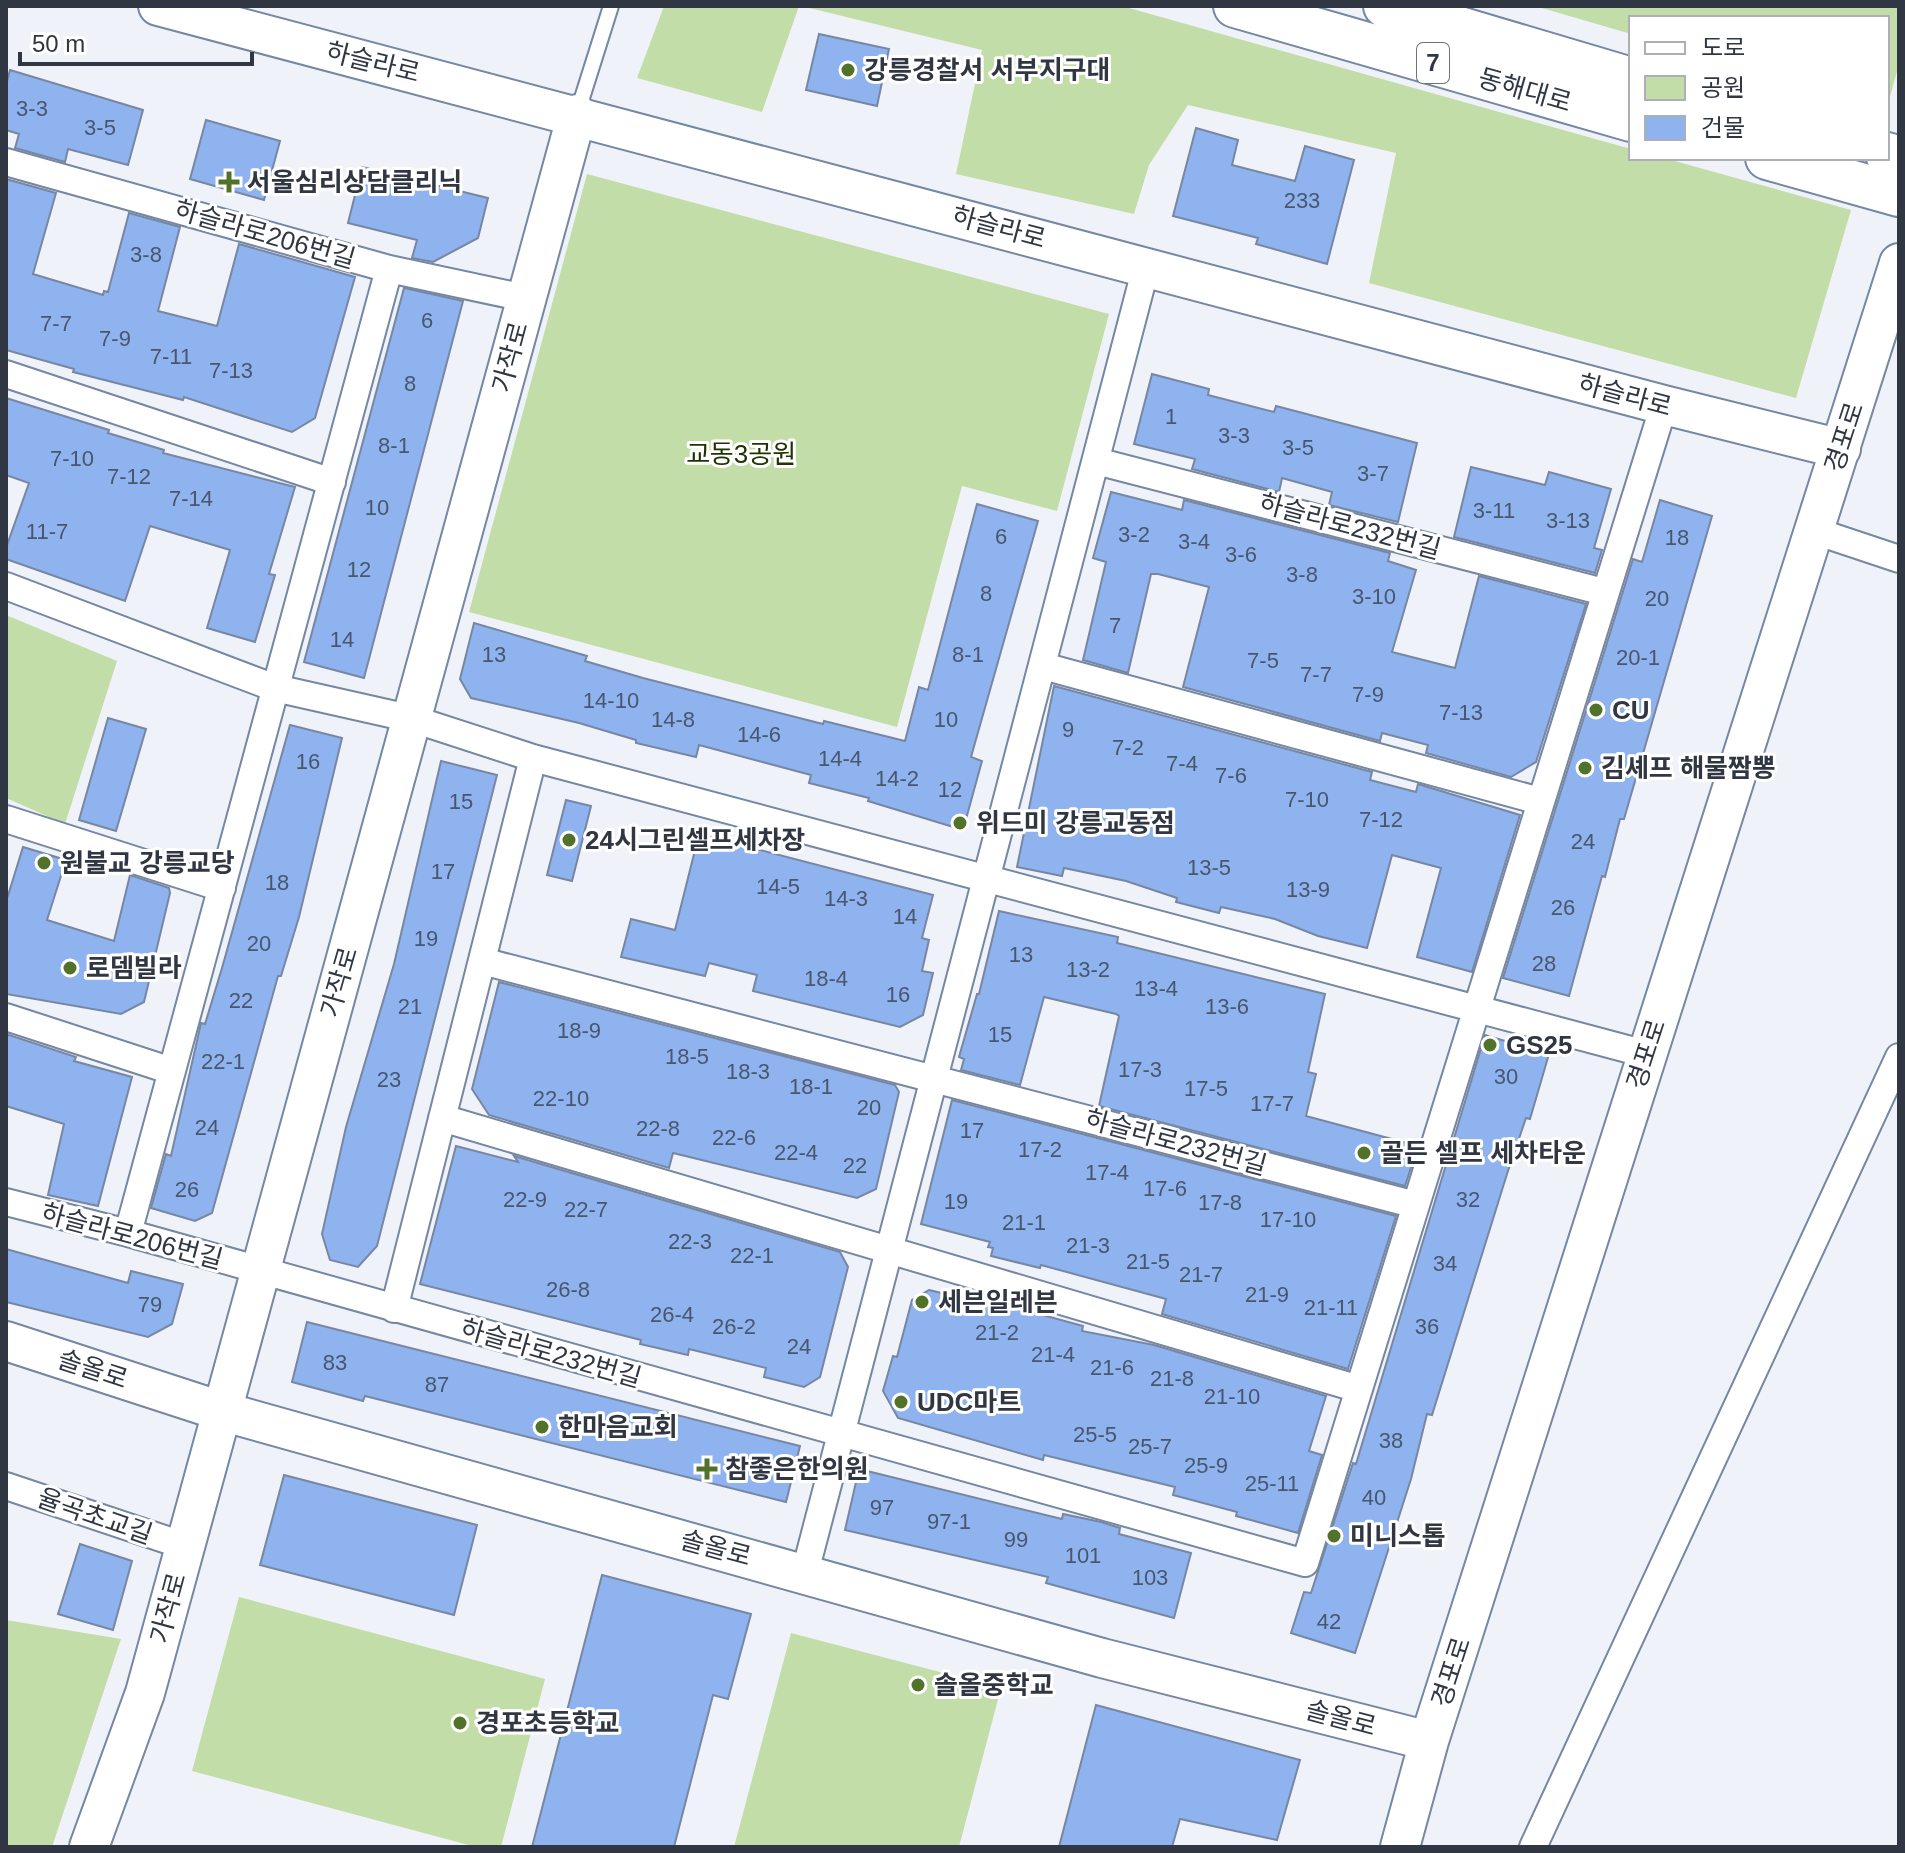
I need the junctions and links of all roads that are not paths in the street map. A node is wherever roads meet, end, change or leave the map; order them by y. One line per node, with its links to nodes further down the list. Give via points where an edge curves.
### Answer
1 (158, 6): 6 (street, 하슬라로)
2 (611, 6): 6 (lane)
3 (1235, 6): 7 (main road, 동해대로 / 7)
4 (1385, 6): 5 (main road, 동해대로 / 7)
5 (1629, 78)
6 (577, 114): 12 (street, 하슬라로); 14 (street, 가작로)
7 (1629, 119)
8 (1774, 160): 10 (main road)
9 (6, 162): 13 (street, 하슬라로206번길)
10 (1899, 195)
11 (1899, 263): 17 (street, 경포로)
12 (1146, 267): 16 (street, 하슬라로); 18 (street)
13 (389, 269): 14 (street, 하슬라로206번길); 19 (street)
14 (525, 298): 26 (street, 가작로)
15 (6, 374): 19 (street)
16 (1664, 405): 17 (street, 하슬라로); 23 (street)
17 (1841, 449): 20 (street, 경포로)
18 (1096, 461): 23 (street, 하슬라로232번길); 24 (street)
19 (332, 482): 25 (street)
20 (1815, 531): 21 (street); 35 (street, 경포로)
21 (1899, 559)
22 (6, 586): 25 (street)
23 (1604, 592): 28 (street)
24 (1043, 666): 28 (street); 30 (street)
25 (275, 688): 26 (street); 31 (street)
26 (413, 719): 27 (street); 44 (street, 가작로)
27 (533, 758): 30 (street); 32 (street)
28 (1540, 801): 33 (street)
29 (6, 819): 31 (street)
30 (988, 879): 33 (street); 38 (street)
31 (222, 888): 37 (street)
32 (482, 961): 38 (street, 하슬라로232번길); 39 (street)
33 (1476, 1008): 35 (street); 41 (street)
34 (6, 1017): 37 (street)
35 (1646, 1054): 53 (street, 경포로)
36 (1899, 1057): 56 (street)
37 (172, 1071): 42 (street)
38 (936, 1080): 41 (street, 하슬라로232번길); 43 (street)
39 (442, 1118): 43 (street); 45 (street)
40 (6, 1202): 42 (street, 하슬라로206번길)
41 (1416, 1205): 47 (street)
42 (128, 1233): 44 (street, 하슬라로206번길)
43 (891, 1251): 47 (street); 49 (street)
44 (258, 1271): 45 (street, 하슬라로232번길); 48 (street, 가작로)
45 (394, 1309): 49 (street, 하슬라로232번길)
46 (6, 1341): 48 (street, 솔올로)
47 (1359, 1389): 49 (street, 하슬라로232번길, via 1305,1563)
48 (221, 1411): 51 (street, 가작로); 52 (street, 솔올로)
49 (844, 1435): 52 (street)
50 (6, 1486): 51 (street, 율곡초교길)
51 (185, 1546): 54 (street, 가작로, via 145,1693)
52 (805, 1572): 53 (street, 솔올로, via 1102,1658)
53 (1429, 1741): 55 (street, 경포로)
54 (89, 1847)
55 (1400, 1847)
56 (1533, 1847)

